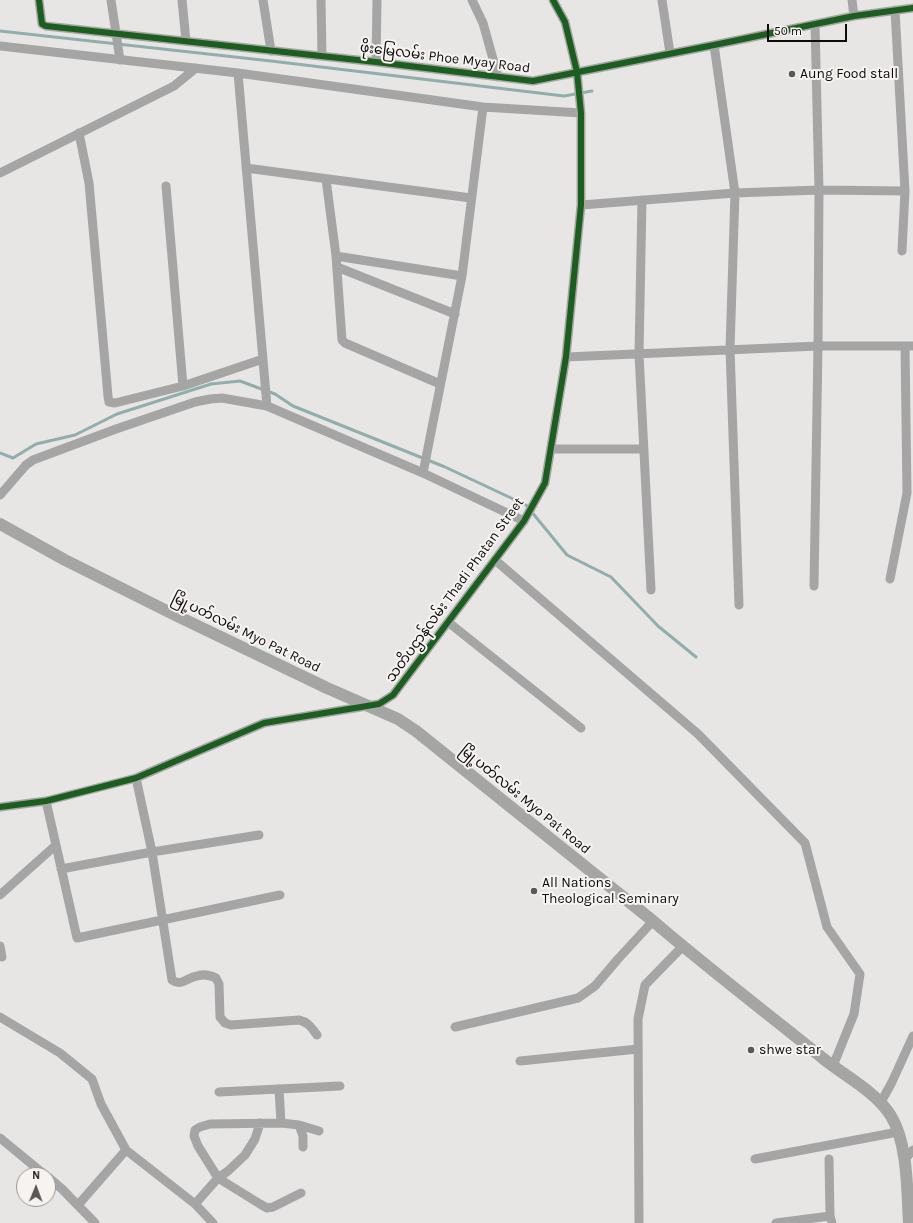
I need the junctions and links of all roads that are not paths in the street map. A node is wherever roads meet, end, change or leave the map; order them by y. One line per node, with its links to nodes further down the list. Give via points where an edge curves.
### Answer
1 (39, 0): 15 (street, ဖိုးမြေလမ်း Phoe Myay Road, via 43,26)
2 (111, 0): 15 (street)
3 (182, 0): 16 (street)
4 (263, 0): 19 (street)
5 (321, 0): 21 (street)
6 (376, 0): 23 (street)
7 (472, 0): 27 (street, via 483,23)
8 (553, 0): 25 (street, သတိပဌာန်လမ်း Thadi Phatan Street, via 565,22)
9 (662, 0): 20 (street)
10 (852, 0): 13 (street)
11 (913, 8): 12 (street, ဖိုးမြေလမ်း Phoe Myay Road)
12 (895, 10): 13 (street, ဖိုးမြေလမ်း Phoe Myay Road); 36 (street)
13 (854, 16): 14 (street, ဖိုးမြေလမ်း Phoe Myay Road)
14 (815, 24): 17 (street, ဖိုးမြေလမ်း Phoe Myay Road); 35 (street)
15 (117, 34): 16 (street, ဖိုးမြေလမ်း Phoe Myay Road); 22 (street)
16 (186, 42): 19 (street, ဖိုးမြေလမ်း Phoe Myay Road)
17 (714, 45): 20 (street, ဖိုးမြေလမ်း Phoe Myay Road); 37 (street)
18 (0, 46): 22 (street)
19 (270, 50): 21 (street, ဖိုးမြေလမ်း Phoe Myay Road)
20 (670, 54): 25 (street, ဖိုးမြေလမ်း Phoe Myay Road)
21 (322, 56): 23 (street, ဖိုးမြေလမ်း Phoe Myay Road)
22 (120, 60): 24 (street)
23 (376, 62): 27 (street, ဖိုးမြေလမ်း Phoe Myay Road)
24 (196, 68): 26 (street); 30 (street, via 174,86)
25 (577, 72): 27 (street, ဖိုးမြေလမ်း Phoe Myay Road, via 533,81); 29 (street, သတိပဌာန်လမ်း Thadi Phatan Street)
26 (238, 73): 28 (street); 31 (street)
27 (498, 76)
28 (484, 107): 29 (street); 38 (street)
29 (581, 113): 40 (street, သတိပဌာန်လမ်း Thadi Phatan Street)
30 (79, 134): 32 (street); 53 (street, via 89,183 110,402)
31 (246, 168): 33 (street); 51 (street)
32 (0, 173)
33 (326, 179): 38 (street); 42 (street)
34 (166, 186): 53 (street)
35 (818, 190): 36 (street); 37 (street); 46 (street)
36 (905, 191): 41 (street)
37 (736, 193): 39 (street); 48 (street)
38 (471, 198): 44 (street)
39 (642, 200): 40 (street); 49 (street)
40 (581, 205): 50 (street, သတိပဌာန်လမ်း Thadi Phatan Street)
41 (902, 250)
42 (336, 256): 43 (street); 44 (street)
43 (337, 266): 45 (street); 52 (street, via 342,340)
44 (462, 276): 45 (street)
45 (455, 314): 52 (street)
46 (818, 346): 47 (street); 48 (street); 63 (street)
47 (909, 346): 62 (street, via 907,493)
48 (730, 350): 49 (street); 65 (street)
49 (639, 354): 50 (street); 56 (street)
50 (566, 357): 55 (street, သတိပဌာန်လမ်း Thadi Phatan Street)
51 (263, 359): 53 (street); 54 (street)
52 (440, 384): 57 (street)
53 (183, 386)
54 (267, 406): 57 (street); 58 (street, via 222,398 195,402 33,460)
55 (551, 449): 56 (street); 59 (street, သတိပဌာန်လမ်း Thadi Phatan Street, via 545,484)
56 (644, 449): 64 (street)
57 (423, 473): 59 (street)
58 (0, 495)
59 (524, 521): 61 (street, သတိပဌာန်လမ်း Thadi Phatan Street)
60 (0, 524): 67 (main road, မြို့ပတ်လမ်း Myo Pat Road, via 175,615)
61 (495, 560): 66 (street, သတိပဌာန်လမ်း Thadi Phatan Street); 89 (street, via 698,734 805,843 827,927 860,974 854,1014)
62 (890, 579)
63 (814, 586)
64 (651, 590)
65 (739, 605)
66 (448, 622): 67 (street, သတိပဌာန်လမ်း Thadi Phatan Street, via 393,695 379,704); 68 (street)
67 (367, 705): 69 (street, သတိပဌာန်လမ်း Thadi Phatan Street, via 264,723); 79 (main road, မြို့ပတ်လမ်း Myo Pat Road, via 398,719 416,731)
68 (581, 728)
69 (136, 778): 70 (street, သတိပဌာန်လမ်း Thadi Phatan Street); 74 (street)
70 (46, 801): 71 (street, သတိပဌာန်လမ်း Thadi Phatan Street); 73 (street)
71 (0, 807)
72 (259, 835): 74 (street)
73 (56, 845): 75 (street); 76 (street)
74 (152, 852): 75 (street); 78 (street)
75 (61, 869): 78 (street, via 77,938)
76 (0, 895)
77 (280, 895): 78 (street)
78 (163, 921): 85 (street, via 172,980 181,983 196,976 211,975 216,978 219,984 220,1017 225,1023 231,1025 299,1020 309,1024)
79 (653, 921): 81 (main road, မြို့ပတ်လမ်း Myo Pat Road); 84 (street, via 595,986 578,998)
80 (0, 946): 82 (street)
81 (683, 946): 87 (street, via 645,985 638,1019); 89 (main road, မြို့ပတ်လမ်း Myo Pat Road)
82 (2, 957)
83 (0, 1017): 101 (street, via 60,1053 92,1079 101,1104)
84 (455, 1027)
85 (317, 1035)
86 (913, 1036): 93 (street)
87 (638, 1049): 88 (street); 115 (street)
88 (520, 1061)
89 (833, 1066): 93 (main road, မြို့ပတ်လမ်း Myo Pat Road)
90 (340, 1086): 91 (street)
91 (279, 1089): 92 (street); 95 (street)
92 (219, 1092)
93 (881, 1102): 98 (main road, မြို့ပတ်လမ်း Myo Pat Road, via 892,1117)
94 (260, 1123): 95 (street); 107 (street, via 255,1139 245,1155); 107 (street, via 210,1124 195,1130 194,1136 198,1146)
95 (282, 1123): 96 (street)
96 (299, 1125): 97 (street); 100 (street, via 304,1136)
97 (319, 1131)
98 (898, 1132): 103 (street); 105 (main road, မြို့ပတ်လမ်း Myo Pat Road)
99 (0, 1138): 106 (street)
100 (303, 1147)
101 (126, 1150): 110 (street); 111 (street)
102 (913, 1150): 105 (street)
103 (755, 1159)
104 (829, 1159): 112 (street)
105 (909, 1160): 117 (main road, မြို့ပတ်လမ်း Myo Pat Road)
106 (36, 1167)
107 (218, 1178): 109 (street, via 268,1208); 110 (street)
108 (56, 1184): 111 (street)
109 (301, 1193)
110 (195, 1204): 114 (street)
111 (78, 1205): 113 (street)
112 (831, 1219): 116 (street)
113 (95, 1223)
114 (213, 1223)
115 (639, 1223)
116 (776, 1223)
117 (909, 1223)

